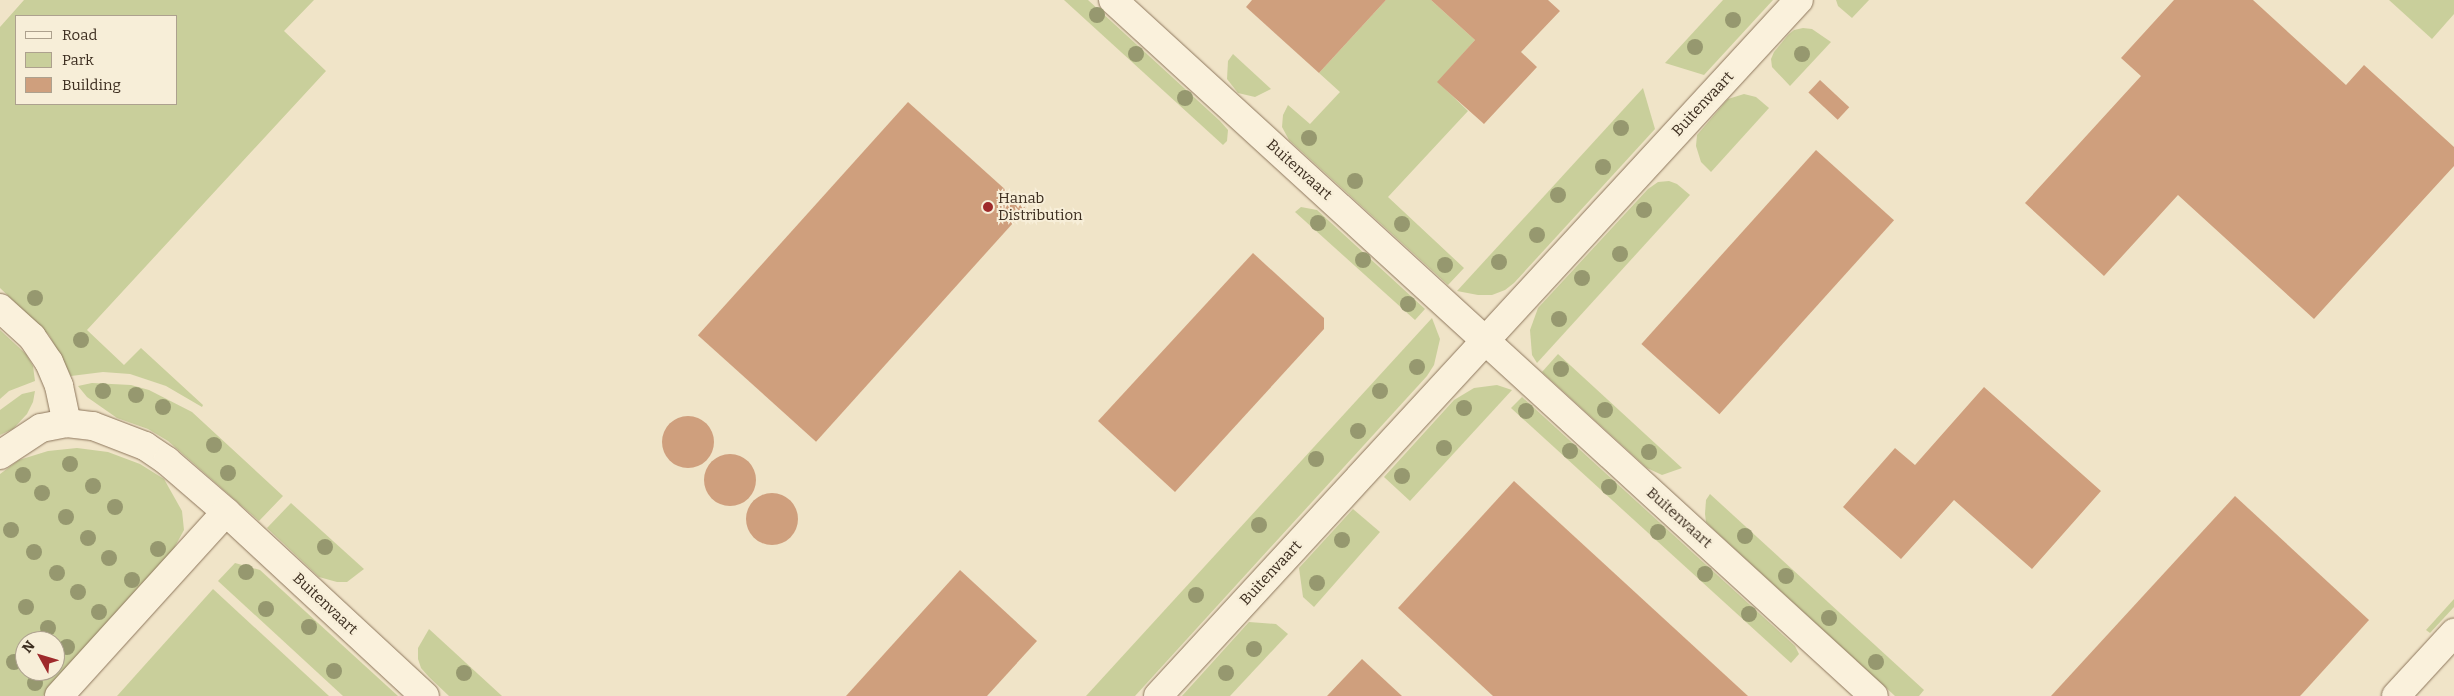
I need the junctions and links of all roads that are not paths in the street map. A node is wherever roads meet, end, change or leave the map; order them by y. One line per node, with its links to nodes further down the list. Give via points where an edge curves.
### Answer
1 (1113, 0): 4 (street, Buitenvaart)
2 (1799, 0): 4 (street, Buitenvaart)
3 (0, 308): 5 (street, via 32,337 49,362 59,386)
4 (1485, 340): 11 (street, Buitenvaart); 12 (street, Buitenvaart)
5 (67, 423): 6 (street, Buitenvaart, via 41,428); 7 (street, Buitenvaart, via 93,426 145,446)
6 (0, 455)
7 (226, 512): 9 (street); 10 (street, Buitenvaart)
8 (2454, 633): 13 (street)
9 (59, 696)
10 (424, 696)
11 (1158, 696)
12 (1874, 696)
13 (2396, 696)

